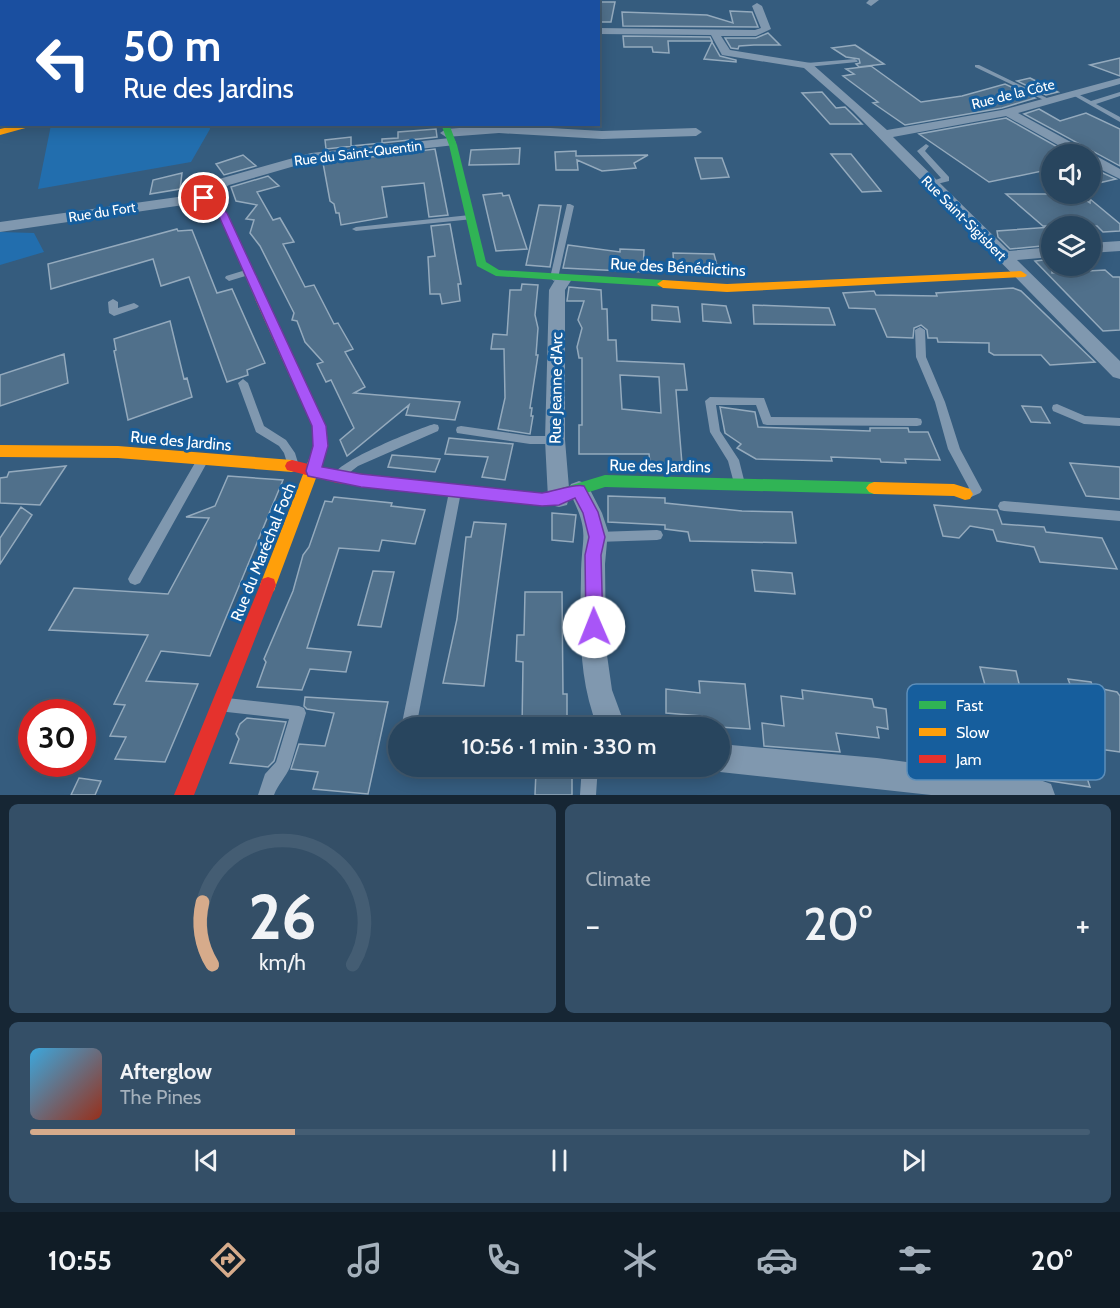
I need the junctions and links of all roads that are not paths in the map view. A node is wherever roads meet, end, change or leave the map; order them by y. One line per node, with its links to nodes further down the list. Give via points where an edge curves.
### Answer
1 (757, 6): 3 (street, via 766,29 756,33)
2 (600, 31): 3 (street)
3 (715, 33): 5 (street, via 726,52)
4 (855, 61): 5 (lane)
5 (807, 65): 18 (street, Rue Saint-Sigisbert)
6 (977, 66): 10 (lane)
7 (1119, 81): 8 (street, Rue de la Côte)
8 (1074, 94): 10 (street, Rue de la Côte); 11 (lane)
9 (1120, 94): 11 (lane)
10 (1050, 101): 12 (street, Rue de la Côte)
11 (1092, 104): 13 (lane)
12 (1008, 112): 18 (street, Rue de la Côte, via 911,130); 19 (street)
13 (1120, 120)
14 (27, 126): 15 (street)
15 (0, 132)
16 (696, 132): 17 (street, Rue du Saint-Quentin, via 612,135 499,129)
17 (447, 133): 24 (street, Rue du Saint-Quentin, via 291,160 224,182); 26 (street, Rue des Bénédictins)
18 (888, 141): 23 (street, Rue Saint-Sigisbert)
19 (1065, 144)
20 (926, 146): 23 (lane, via 921,151 946,179)
21 (1101, 164): 22 (street)
22 (1120, 175)
23 (929, 184): 32 (street, Rue Saint-Sigisbert)
24 (204, 198): 27 (street, Rue du Fort); 33 (street, Rue du Maréchal Foch, via 222,213)
25 (570, 206): 36 (lane)
26 (470, 217): 28 (lane); 36 (street, Rue des Bénédictins, via 481,264 487,270)
27 (0, 227)
28 (356, 229)
29 (1120, 246): 30 (street)
30 (1101, 247)
31 (1041, 253): 32 (street)
32 (1002, 256): 34 (street, Rue Saint-Sigisbert)
33 (249, 272): 35 (lane); 51 (street, Rue du Maréchal Foch, via 319,426 321,446)
34 (1021, 275): 36 (street, Rue des Bénédictins, via 728,288); 40 (street, Rue Saint-Sigisbert)
35 (229, 278)
36 (559, 278): 47 (street, Rue Jeanne d'Arc)
37 (113, 302): 38 (lane, via 114,313)
38 (134, 306)
39 (920, 330): 56 (lane, via 921,357 954,449 976,490)
40 (1120, 372)
41 (243, 383): 50 (lane, via 260,429 290,450)
42 (1057, 408): 44 (lane, via 1084,420)
43 (917, 422): 53 (lane, via 767,421 760,401 710,401 715,432 733,460)
44 (1120, 422)
45 (434, 428): 52 (lane, via 354,463)
46 (461, 430): 47 (lane)
47 (555, 440): 55 (street, Rue Jeanne d'Arc)
48 (0, 451): 49 (street, Rue des Jardins, via 117,452)
49 (203, 459): 50 (street, Rue des Jardins); 61 (lane)
50 (293, 466): 51 (street, Rue des Jardins)
51 (314, 471): 52 (street, Rue des Jardins); 62 (street, Rue du Maréchal Foch)
52 (337, 477): 54 (street, Rue des Jardins)
53 (739, 484): 55 (street, Rue des Jardins, via 604,481); 56 (street, Rue des Jardins, via 954,490)
54 (455, 492): 55 (street, Rue des Jardins, via 542,500); 63 (lane)
55 (569, 494): 60 (street, via 591,512)
56 (965, 494)
57 (1004, 506): 58 (lane)
58 (1120, 516)
59 (657, 535): 60 (lane)
60 (597, 537): 64 (street, via 593,555 595,650 601,707)
61 (135, 579)
62 (220, 704): 69 (street, Rue du Maréchal Foch); 70 (lane, via 299,713 282,767 271,780)
63 (410, 717)
64 (606, 717)
65 (730, 759): 67 (street)
66 (589, 777): 71 (lane)
67 (907, 777)
68 (927, 780): 72 (street)
69 (184, 795)
70 (266, 795)
71 (588, 795)
72 (1034, 795)

